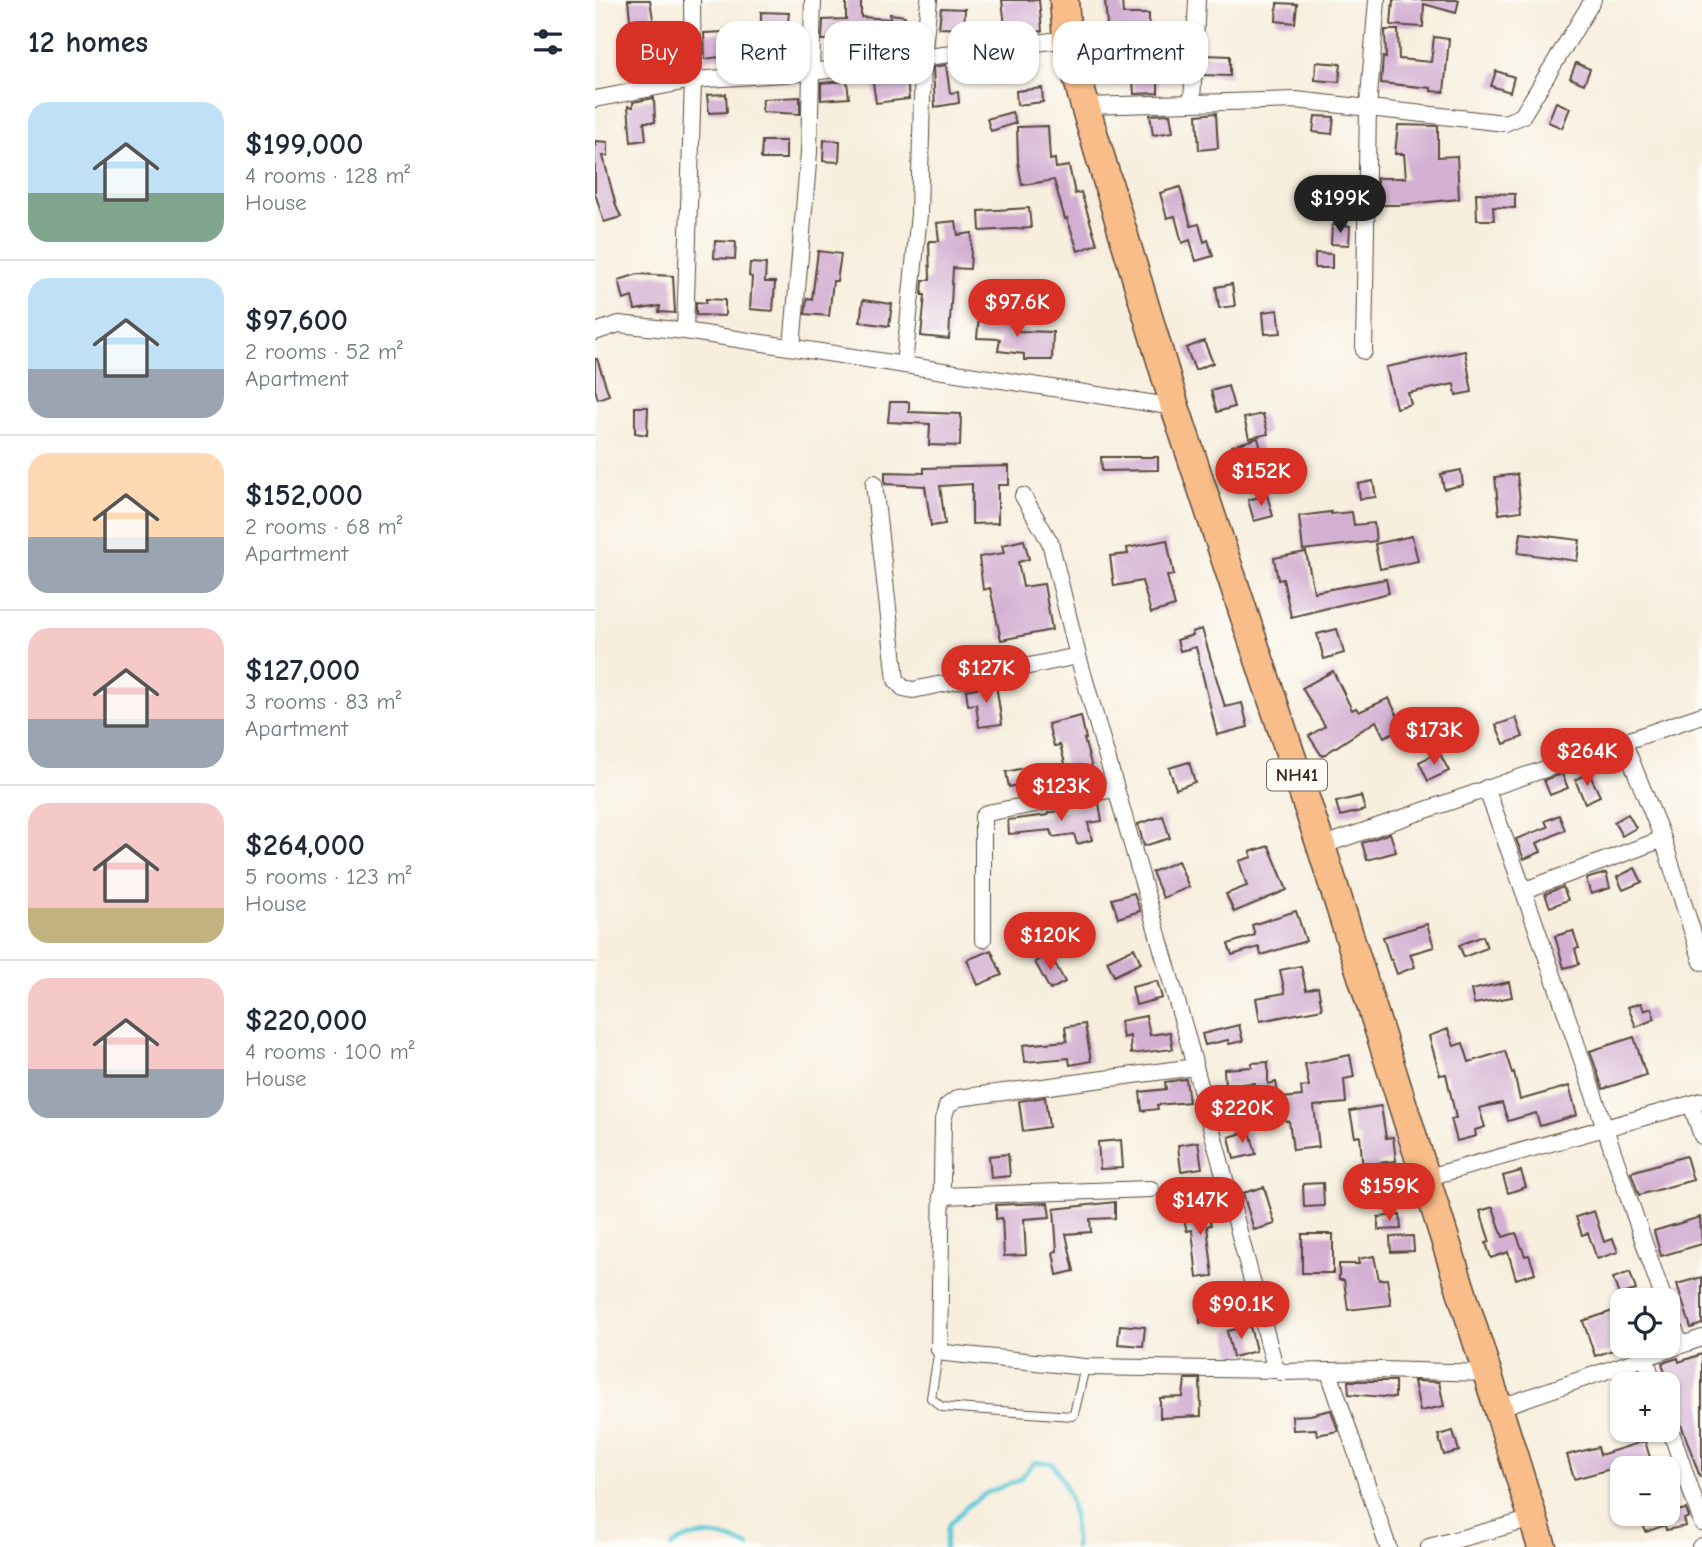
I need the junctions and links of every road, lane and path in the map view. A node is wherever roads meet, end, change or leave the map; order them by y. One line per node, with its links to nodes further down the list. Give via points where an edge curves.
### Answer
1 (692, 0): 8 (street)
2 (813, 0): 14 (street)
3 (929, 0): 9 (street)
4 (1064, 0): 10 (highway, NH41)
5 (1197, 0): 21 (street)
6 (1377, 0): 23 (street)
7 (1593, 0): 23 (street, via 1515,121)
8 (692, 21)
9 (927, 21)
10 (1066, 21)
11 (1053, 42): 12 (street)
12 (934, 57)
13 (824, 70): 14 (street)
14 (811, 72): 15 (street); 26 (street, via 809,152)
15 (702, 79)
16 (672, 84): 20 (street)
17 (693, 84): 24 (street)
18 (922, 84): 28 (street, via 919,214)
19 (1079, 84): 22 (highway, NH41)
20 (595, 99)
21 (1192, 103): 22 (street); 23 (street, via 1296,100)
22 (1085, 106): 29 (highway, NH41)
23 (1368, 108): 27 (street)
24 (685, 331): 25 (street, via 619,324); 26 (street)
25 (595, 332)
26 (792, 347): 28 (street)
27 (1364, 351)
28 (904, 365): 29 (street)
29 (1175, 407): 38 (highway, NH41)
30 (874, 483): 32 (street, via 896,680 903,688 913,690)
31 (1023, 496): 32 (street, via 1050,542)
32 (1078, 656): 36 (street)
33 (1702, 715): 34 (street)
34 (1623, 741): 35 (street); 37 (street)
35 (1486, 788): 38 (street); 39 (street)
36 (1115, 789): 40 (street, via 983,817); 42 (street)
37 (1663, 839): 39 (street); 41 (street)
38 (1321, 846): 46 (highway, NH41)
39 (1524, 890): 44 (street)
40 (983, 939)
41 (1701, 952)
42 (1195, 1067): 48 (street, via 958,1098 947,1106 943,1120); 55 (street)
43 (1696, 1103): 44 (street); 45 (street)
44 (1603, 1128): 46 (street); 49 (street)
45 (1702, 1136)
46 (1425, 1178): 57 (highway, NH41)
47 (1151, 1189): 48 (street)
48 (941, 1196): 52 (street)
49 (1660, 1288)
50 (1702, 1338): 51 (street)
51 (1680, 1345)
52 (939, 1349): 54 (street); 54 (lane, via 931,1398 942,1407 1072,1416)
53 (1642, 1358): 58 (street)
54 (1085, 1367): 55 (street)
55 (1277, 1370): 56 (street)
56 (1329, 1372): 57 (street); 62 (street)
57 (1486, 1373): 58 (highway, NH41)
58 (1498, 1408): 60 (highway, NH41)
59 (1674, 1442): 61 (street)
60 (1533, 1520): 63 (street); 64 (highway, NH41)
61 (1702, 1523)
62 (1388, 1547)
63 (1429, 1547)
64 (1542, 1547)

